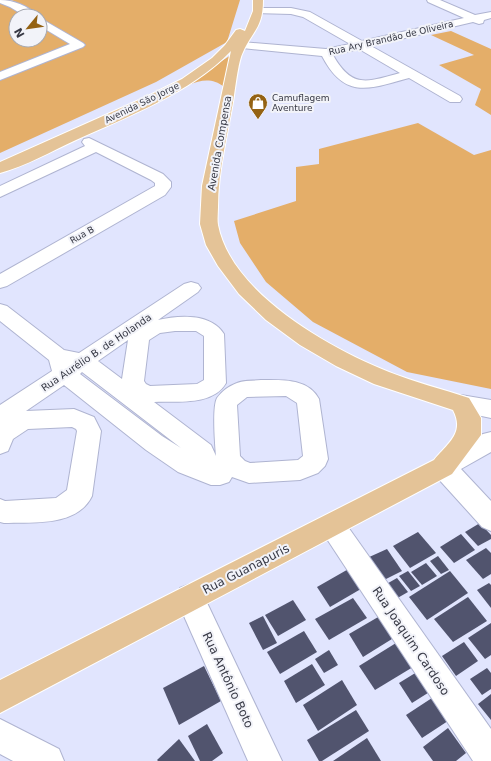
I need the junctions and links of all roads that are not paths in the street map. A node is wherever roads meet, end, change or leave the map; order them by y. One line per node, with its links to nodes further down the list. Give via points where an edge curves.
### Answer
1 (1, 0): 5 (street)
2 (247, 0): 20 (main road, Avenida São Jorge, via 248,9 244,24 234,41 203,71 174,89)
3 (432, 0): 10 (street)
4 (26, 2): 5 (street)
5 (14, 5): 7 (street); 8 (street)
6 (258, 5): 13 (street, via 306,14); 14 (main road, via 253,28)
7 (19, 8)
8 (0, 9)
9 (491, 15): 10 (street, Rua Ary Brandão de Oliveira)
10 (474, 19): 12 (street); 13 (street, Rua Ary Brandão de Oliveira)
11 (48, 26): 17 (street, via 79,45)
12 (491, 26)
13 (361, 45): 15 (street, Rua Ary Brandão de Oliveira); 16 (street)
14 (239, 49): 15 (street, Rua Ary Brandão de Oliveira); 18 (main road, Avenida Compensa)
15 (326, 53): 16 (street, via 337,74 355,84 370,84)
16 (410, 74): 19 (street)
17 (0, 76)
18 (217, 89): 21 (main road, via 195,85); 31 (main road, Avenida Compensa, via 209,224 215,245 227,266 246,290 274,315 314,344 382,378)
19 (455, 99)
20 (0, 168)
21 (0, 174)
22 (0, 192): 23 (street, Rua B, via 93,144 157,177 163,187 159,192)
23 (0, 282)
24 (191, 288): 26 (street, Rua Aurélio B. de Holanda)
25 (0, 311): 27 (street)
26 (141, 328): 27 (street, Rua Aurélio B. de Holanda); 28 (street, via 199,324 208,328 214,334 214,383); 29 (street, via 133,382)
27 (68, 364): 29 (street); 32 (street); 35 (street, Rua Aurélio B. de Holanda)
28 (207, 389): 29 (street, via 198,392); 30 (street)
29 (134, 393): 32 (street); 39 (street, via 202,452)
30 (226, 403): 38 (street, via 228,460 236,468); 38 (street, via 243,389 290,388 308,399 316,459 300,470)
31 (461, 404): 33 (street, Avenida Compensa); 37 (main road, via 469,418 469,435)
32 (109, 408): 34 (street); 39 (street, via 187,465)
33 (491, 408)
34 (86, 423): 35 (street, via 74,418 24,420); 40 (street, via 89,431 79,496 70,504 58,508 4,512)
35 (3, 426)
36 (491, 441): 37 (street, Rua Guanapuris)
37 (443, 466): 41 (street); 42 (main road, Rua Guanapuris)
38 (249, 473): 39 (street)
39 (211, 475)
40 (0, 510)
41 (491, 519)
42 (332, 525): 43 (main road, Rua Guanapuris); 46 (street, Rua Joaquim Cardoso)
43 (190, 598): 44 (main road, Rua Guanapuris); 48 (street, Rua Antônio Boto)
44 (0, 698)
45 (0, 736): 47 (street)
46 (491, 758)
47 (47, 761)
48 (266, 761)

